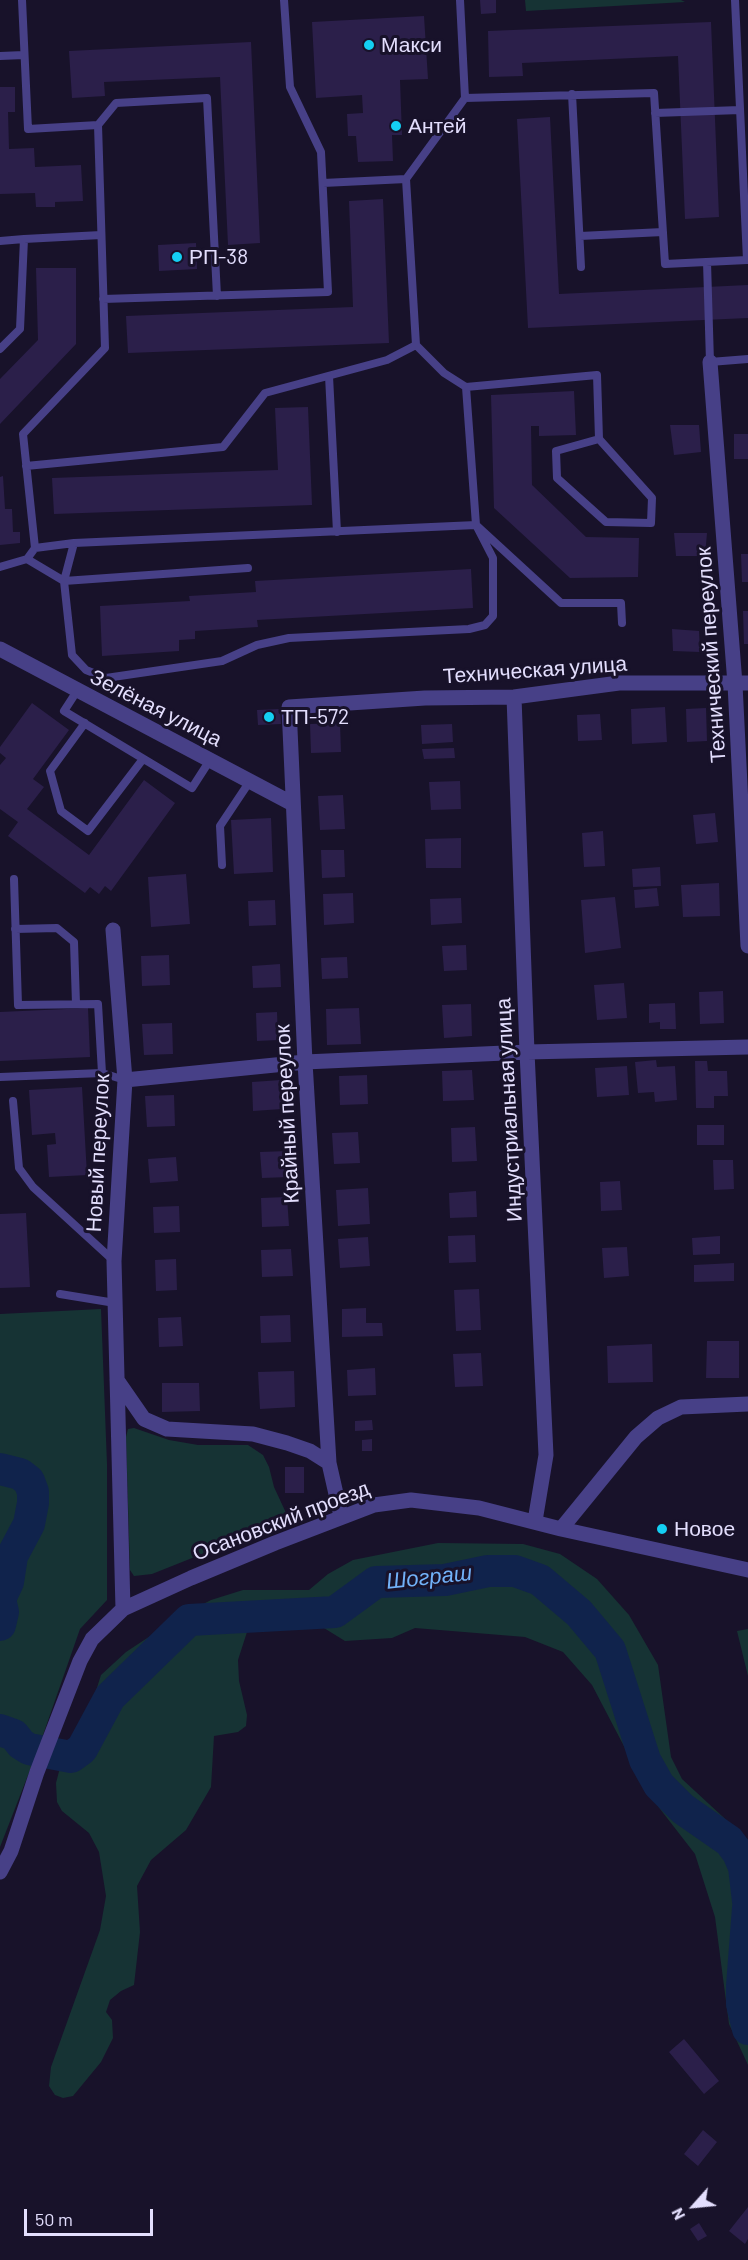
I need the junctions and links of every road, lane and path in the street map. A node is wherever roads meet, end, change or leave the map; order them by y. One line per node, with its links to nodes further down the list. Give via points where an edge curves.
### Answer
1 (22, 0): 5 (lane)
2 (284, 0): 14 (lane, via 290,87 321,152)
3 (460, 0): 8 (lane)
4 (735, 0): 9 (lane)
5 (24, 55): 6 (lane); 11 (lane, via 28,129)
6 (0, 56)
7 (572, 94): 8 (lane); 10 (lane, via 654,93); 17 (lane)
8 (465, 98): 13 (lane)
9 (740, 110): 10 (lane); 12 (lane)
10 (655, 113): 15 (lane)
11 (98, 125): 16 (lane); 22 (lane, via 116,103 207,98)
12 (745, 170): 20 (lane, via 747,260)
13 (406, 179): 14 (lane); 24 (lane)
14 (323, 183): 22 (lane, via 328,292)
15 (663, 232): 17 (lane); 20 (lane, via 665,264)
16 (101, 235): 18 (lane); 23 (lane)
17 (580, 236): 21 (lane)
18 (24, 239): 19 (lane); 25 (lane, via 20,329)
19 (0, 241)
20 (707, 262): 27 (lane)
21 (580, 267)
22 (217, 296): 23 (lane)
23 (103, 299): 31 (lane, via 105,348 23,434)
24 (416, 345): 28 (lane, via 387,360); 29 (lane, via 444,373)
25 (0, 349)
26 (748, 359): 27 (lane)
27 (710, 362): 42 (street, Технический переулок)
28 (329, 376): 31 (lane, via 265,393 223,447); 33 (lane)
29 (466, 387): 30 (lane, via 597,375); 32 (lane)
30 (599, 439): 30 (lane, via 652,498 651,523 606,522 557,478 556,451)
31 (26, 466): 35 (lane)
32 (476, 525): 33 (lane); 39 (lane, via 493,558 493,616 485,625 469,629 289,638 257,645 222,662 106,678 86,670 72,655); 40 (lane, via 561,603 621,603)
33 (338, 532): 34 (lane)
34 (74, 543): 35 (lane); 39 (lane)
35 (35, 548): 36 (lane)
36 (27, 559): 37 (lane); 39 (lane)
37 (0, 567)
38 (248, 568): 39 (lane)
39 (64, 581)
40 (622, 623)
41 (0, 650): 43 (street, Зелёная улица)
42 (741, 684): 44 (street, Техническая улица, via 619,683); 49 (street, Технический переулок)
43 (77, 691): 46 (lane, via 64,711); 48 (street, Зелёная улица)
44 (514, 697): 45 (street, Техническая улица); 59 (street, Индустриальная улица)
45 (289, 707): 51 (street, Крайный переулок)
46 (85, 723): 47 (lane); 47 (lane, via 50,771 61,811 88,831)
47 (143, 759): 48 (lane, via 192,788)
48 (210, 760): 50 (street, Зелёная улица)
49 (744, 768): 56 (street, Технический переулок)
50 (250, 781): 51 (street, Зелёная улица); 52 (lane, via 220,826)
51 (293, 804): 60 (street, Крайный переулок)
52 (222, 865)
53 (14, 879): 54 (lane)
54 (15, 929): 57 (lane, via 57,928 74,942); 57 (lane, via 18,1005)
55 (113, 930): 63 (street, Новый переулок)
56 (748, 946)
57 (76, 1004): 61 (lane, via 98,1004)
58 (748, 1047): 59 (street)
59 (527, 1052): 60 (street); 72 (street, Индустриальная улица, via 546,1455)
60 (305, 1062): 63 (street); 70 (street, Крайный переулок)
61 (102, 1073): 62 (lane); 63 (lane)
62 (0, 1077)
63 (125, 1080): 65 (street, Новый переулок)
64 (13, 1101): 65 (lane, via 19,1168 33,1188)
65 (114, 1261): 67 (street, Новый переулок)
66 (60, 1294): 67 (lane)
67 (115, 1303): 68 (street, Новый переулок)
68 (116, 1378): 70 (street, via 144,1419 167,1429 254,1434 310,1451); 75 (street, Новый переулок)
69 (748, 1404): 73 (street, via 681,1407 658,1418 636,1437)
70 (329, 1463): 71 (street, Крайный переулок)
71 (341, 1516): 72 (street, Осановский проезд, via 374,1505 411,1500 479,1508); 75 (street, Осановский проезд)
72 (535, 1521): 73 (street, Осановский проезд)
73 (561, 1529): 74 (street, Осановский проезд)
74 (748, 1570)
75 (123, 1609): 76 (street, Осановский проезд, via 88,1646 80,1661)
76 (0, 1872)

